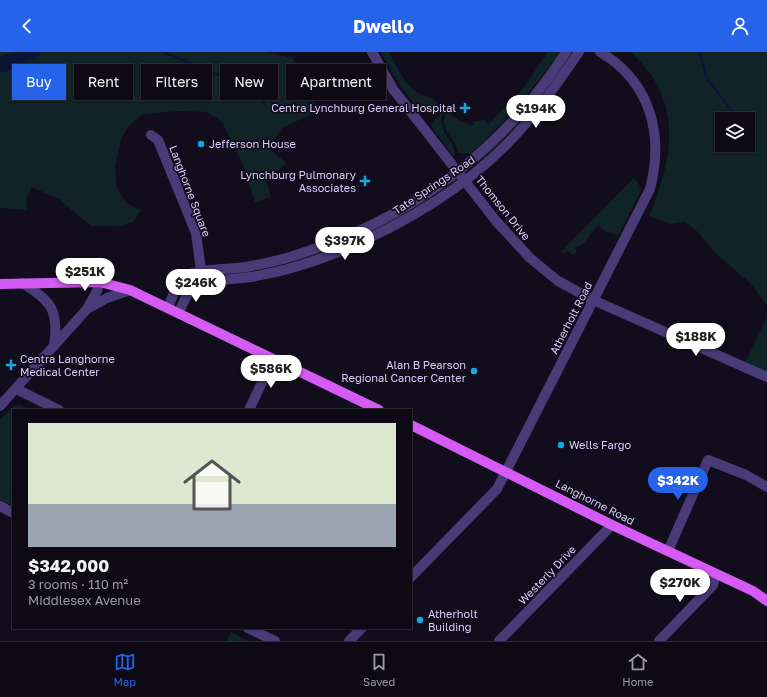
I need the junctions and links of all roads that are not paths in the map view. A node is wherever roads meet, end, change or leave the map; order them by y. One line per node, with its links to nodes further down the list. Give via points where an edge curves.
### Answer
1 (372, 52): 6 (street, Thomson Drive, via 394,89)
2 (566, 52): 6 (street, Tate Springs Road, via 536,96 505,130)
3 (579, 52): 7 (street, Tate Springs Road, via 526,123 507,144)
4 (600, 52): 14 (street, Atherholt Road, via 625,72 640,92 653,118 657,146 650,189)
5 (151, 135): 8 (street, Langhorne Square, via 158,140 196,233)
6 (458, 172): 7 (street, Thomson Drive); 8 (street, Tate Springs Road, via 409,206 334,242 245,267)
7 (465, 180): 10 (street, Tate Springs Road, via 406,220 337,252 301,265 251,277); 14 (street, Thomson Drive, via 496,221 530,258 558,281)
8 (200, 272): 10 (street, Langhorne Square); 15 (street, Tate Springs Road, via 186,276 177,287)
9 (100, 282): 11 (main road); 13 (main road); 16 (street)
10 (202, 282): 17 (street, via 194,287)
11 (22, 283): 12 (main road); 18 (street, via 43,297 50,306 55,316)
12 (0, 284)
13 (130, 290): 15 (main road); 16 (street)
14 (593, 300): 20 (street, Thomson Drive); 27 (street, Atherholt Road)
15 (168, 307): 17 (main road)
16 (87, 309): 18 (street)
17 (179, 312): 19 (main road)
18 (54, 346): 21 (street)
19 (273, 359): 24 (street); 25 (main road)
20 (767, 377)
21 (16, 389): 22 (street); 23 (street)
22 (0, 406)
23 (57, 409)
24 (249, 409)
25 (377, 409)
26 (412, 425): 27 (main road, Langhorne Road)
27 (506, 472): 31 (main road, Langhorne Road); 34 (street, Atherholt Road, via 497,489)
28 (767, 488): 32 (street, via 746,475 708,460)
29 (0, 506): 30 (street)
30 (12, 512)
31 (612, 525): 32 (main road, Langhorne Road); 40 (street, Westerly Drive)
32 (668, 552): 33 (main road, Langhorne Road)
33 (716, 574): 35 (main road, Langhorne Road, via 753,591); 41 (street, via 713,584)
34 (412, 576)
35 (767, 601)
36 (250, 629): 38 (street)
37 (361, 629): 39 (street)
38 (274, 641)
39 (349, 641)
40 (499, 641)
41 (660, 641)

